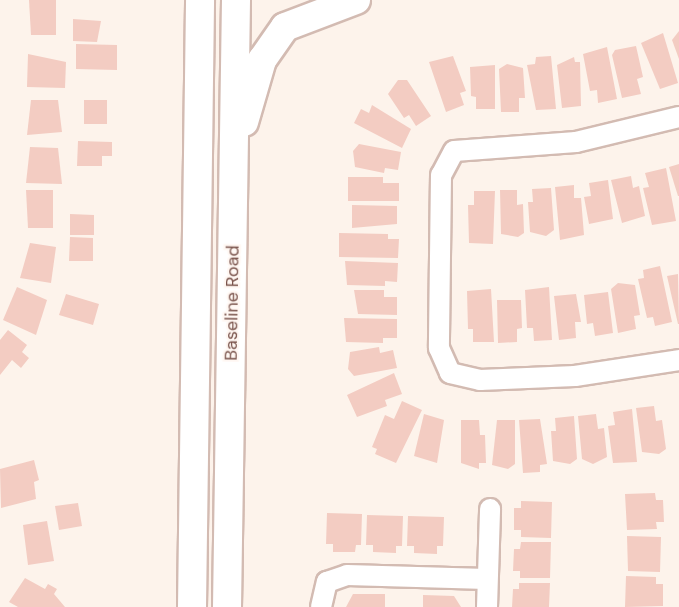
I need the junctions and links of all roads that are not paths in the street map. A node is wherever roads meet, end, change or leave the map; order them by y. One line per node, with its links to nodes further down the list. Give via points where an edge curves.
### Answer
1 (200, 0): 9 (main road, Baseline Road)
2 (236, 0): 5 (main road, Baseline Road)
3 (356, 0): 5 (main road, via 310,13 285,27 262,60)
4 (679, 117): 6 (street, via 576,141 454,151 441,175 439,348 450,373 480,380 575,376)
5 (234, 158): 10 (main road, Baseline Road)
6 (679, 360)
7 (490, 509): 8 (street)
8 (487, 579): 11 (street, via 347,575 327,582); 12 (street)
9 (192, 607)
10 (227, 607)
11 (321, 607)
12 (487, 607)

